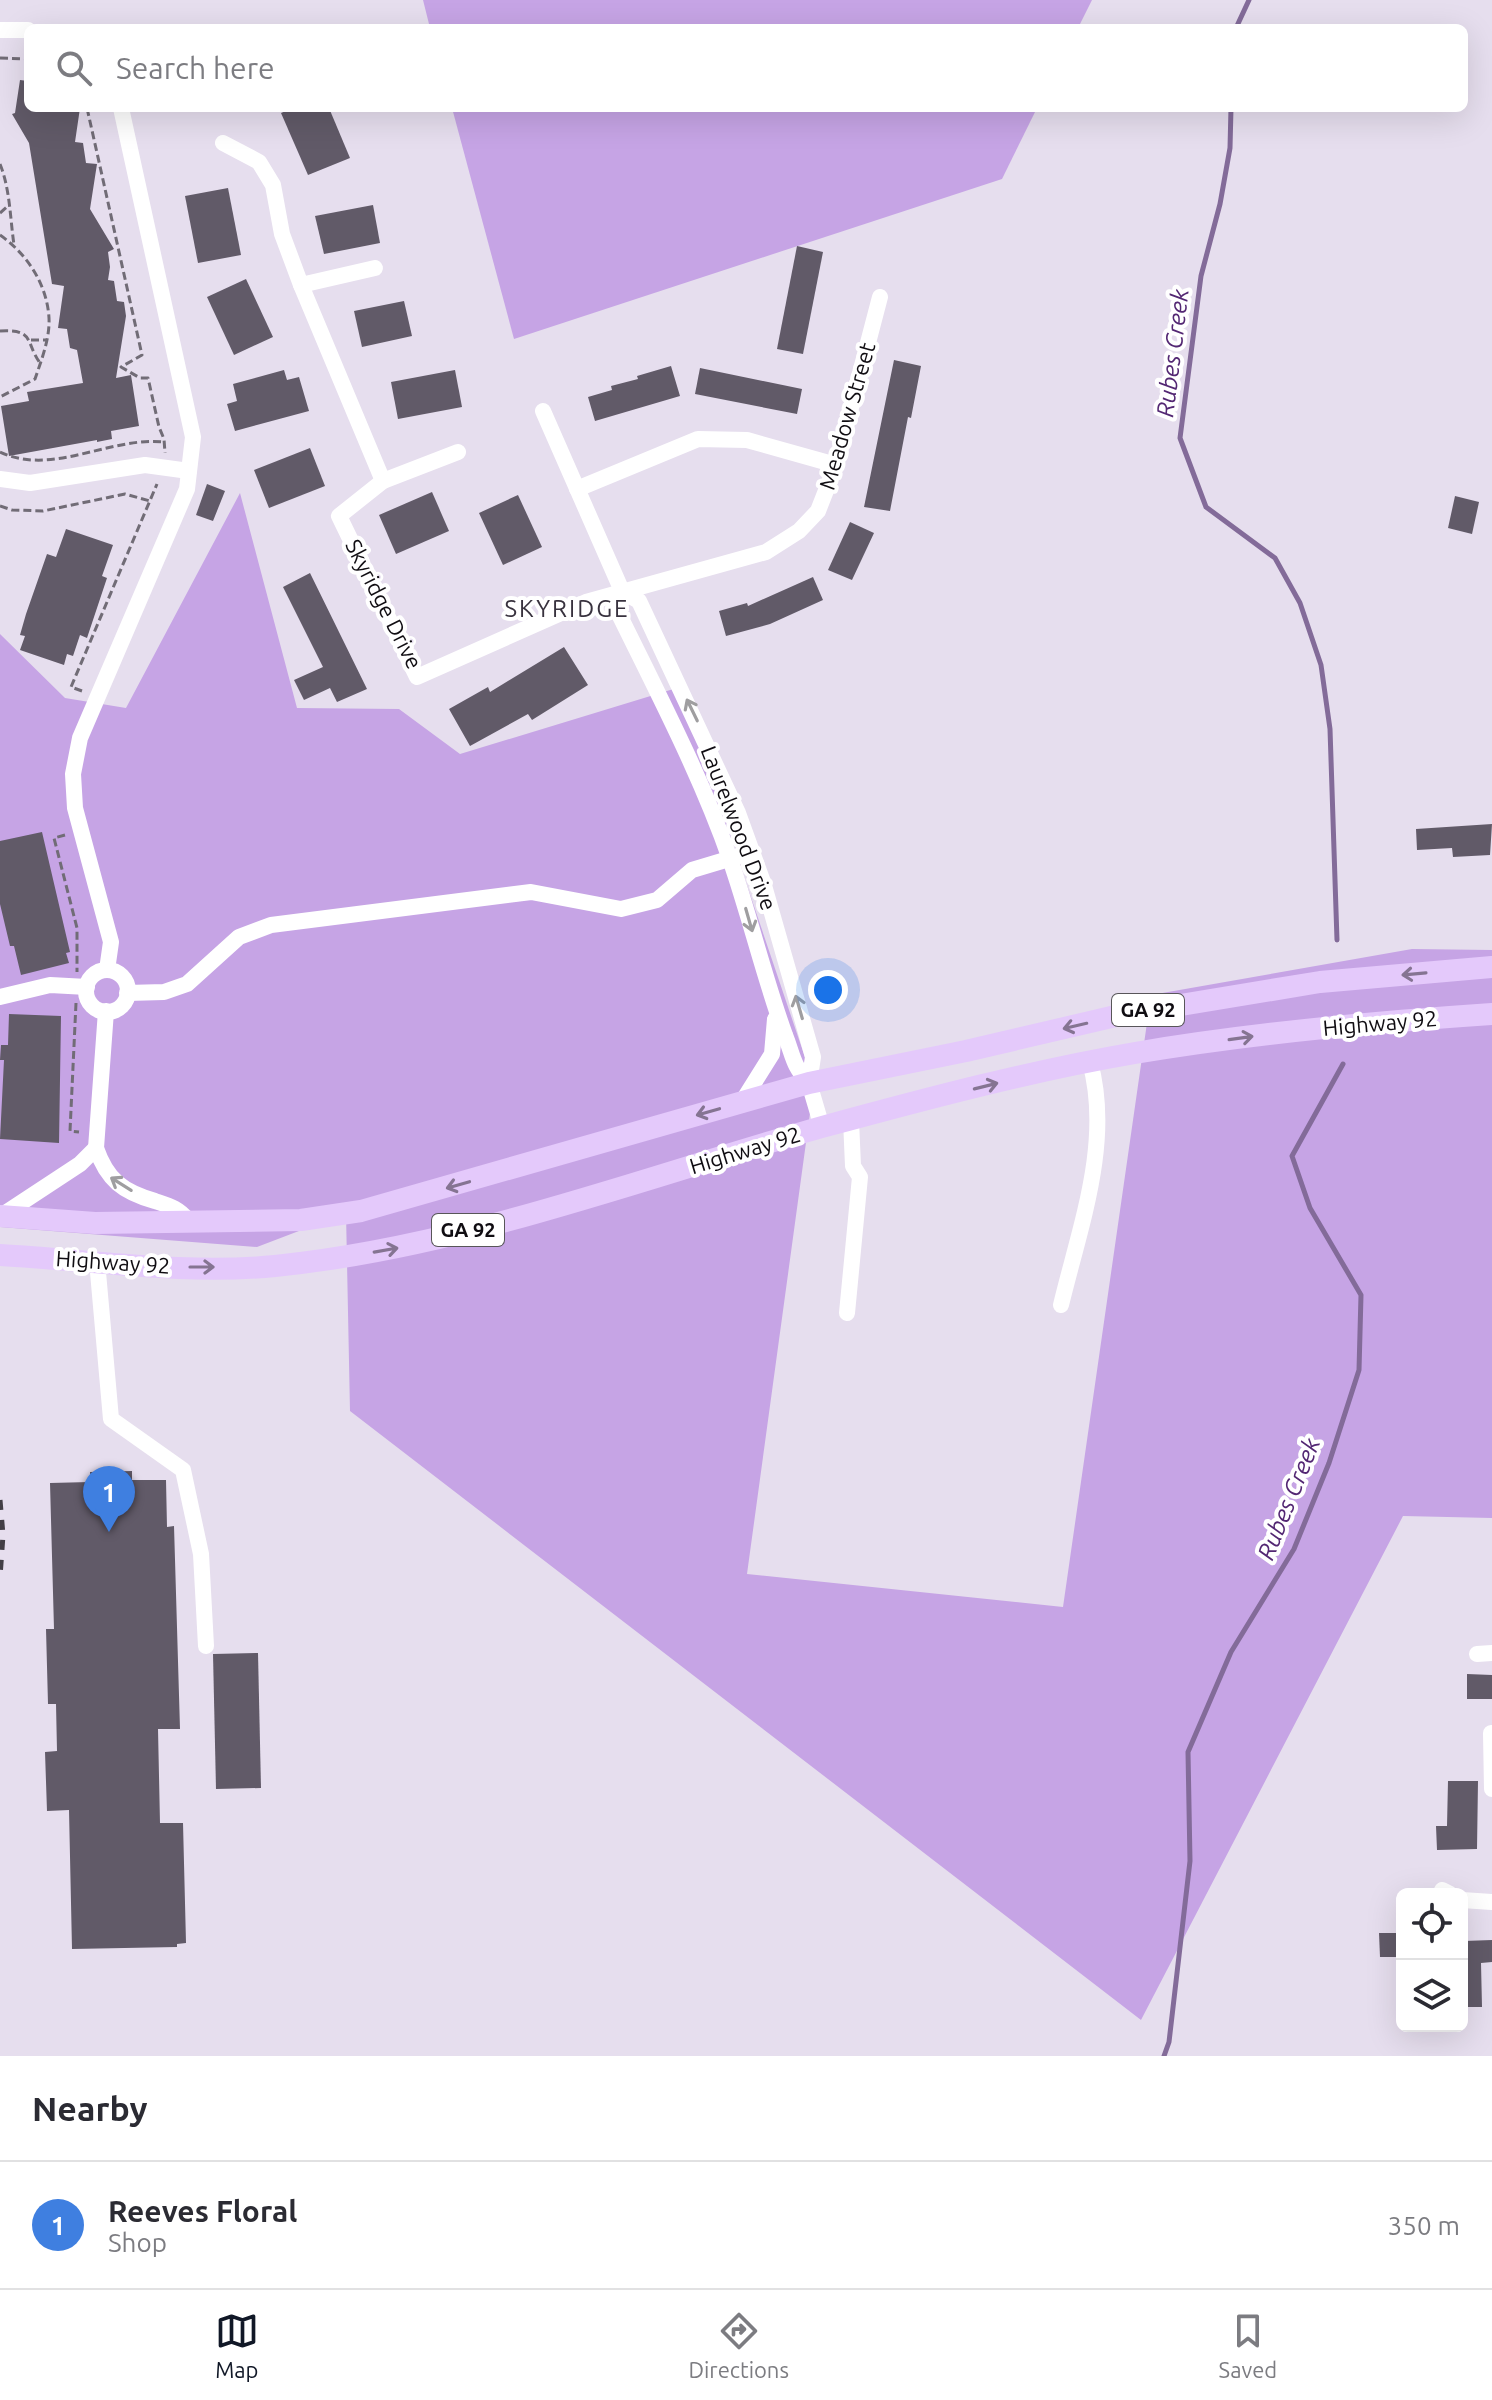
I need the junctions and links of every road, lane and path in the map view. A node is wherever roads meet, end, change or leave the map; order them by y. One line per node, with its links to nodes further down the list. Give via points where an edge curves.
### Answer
1 (0, 30): 2 (street)
2 (24, 30)
3 (0, 58): 4 (path)
4 (24, 59)
5 (122, 112): 25 (street, via 193,437)
6 (223, 143): 13 (street, via 259,162 273,185 282,234)
7 (0, 164): 8 (path, via 8,184)
8 (8, 206): 9 (path); 11 (path)
9 (0, 213)
10 (0, 235): 11 (path)
11 (14, 245): 17 (path, via 30,261 40,285 49,317)
12 (375, 268): 13 (street)
13 (301, 285): 27 (street)
14 (880, 297): 24 (street, Meadow Street)
15 (0, 331): 16 (path, via 16,330)
16 (31, 340): 17 (path); 18 (path)
17 (46, 340): 18 (path)
18 (40, 363): 19 (path, via 35,379)
19 (0, 397)
20 (543, 411): 28 (street, Laurelwood Drive)
21 (165, 442): 22 (path, via 142,440 52,460 32,461)
22 (0, 452)
23 (458, 452): 27 (street, Skyridge Drive)
24 (836, 465): 28 (street, via 747,440 698,439); 31 (street, Meadow Street, via 818,511 766,552)
25 (189, 471): 26 (street, via 145,465 30,483); 35 (street, via 187,489 80,738 73,774 75,808 111,942)
26 (0, 479)
27 (383, 481): 31 (street, Skyridge Drive, via 339,516 417,677)
28 (577, 489): 31 (street, Laurelwood Drive)
29 (150, 501): 30 (path, via 125,494 43,511)
30 (0, 506)
31 (622, 591): 32 (street, Laurelwood Drive, one-way to 31, via 720,771 639,601); 33 (street, Laurelwood Drive, via 616,608 679,737)
32 (752, 852): 33 (street); 43 (street, Laurelwood Drive, one-way to 32, via 813,1057)
33 (730, 859): 37 (street, via 692,870 657,900 621,909 531,892 271,925 239,937 187,984 164,992); 39 (street, Laurelwood Drive, one-way to 39)
34 (1492, 967): 43 (main road, Highway 92 / GA 92, one-way to 43, via 1320,982 1120,1015)
35 (107, 970): 36 (street, via 93,976); 37 (street, via 124,979)
36 (87, 987): 38 (street, via 50,985); 40 (street, via 92,1005)
37 (127, 993): 40 (street, via 121,1005)
38 (0, 997)
39 (775, 1010): 43 (street, Laurelwood Drive, via 795,1067); 44 (street, Laurelwood Drive, via 772,1054)
40 (106, 1011): 47 (street)
41 (1492, 1014): 42 (main road, Highway 92 / GA 92, one-way to 41, via 1366,1023)
42 (1090, 1062): 45 (main road, Highway 92 / GA 92, one-way to 42); 53 (street, via 1098,1089 1095,1166)
43 (809, 1083): 44 (main road, Highway 92 / GA 92); 46 (street, Laurelwood Drive)
44 (742, 1102): 49 (main road, Highway 92 / GA 92, one-way to 49, via 361,1211 301,1220)
45 (851, 1120): 46 (main road, Highway 92 / GA 92); 54 (street, via 853,1166 860,1177)
46 (822, 1127): 52 (main road, Highway 92 / GA 92, one-way to 46, via 166,1267 270,1266 420,1244)
47 (96, 1148): 48 (street); 49 (street, one-way to 47, via 178,1209 121,1187 102,1166)
48 (0, 1216): 50 (main road, Highway 92 / GA 92)
49 (188, 1220): 50 (main road, Highway 92 / GA 92)
50 (95, 1223): 52 (main road)
51 (0, 1255): 52 (main road, Highway 92 / GA 92)
52 (97, 1261): 55 (street, via 111,1419 183,1470 201,1554)
53 (1061, 1305)
54 (847, 1313)
55 (206, 1646)
56 (1491, 1733): 57 (street)
57 (1492, 1789)
58 (1468, 1900): 59 (street)
59 (1492, 1902)

